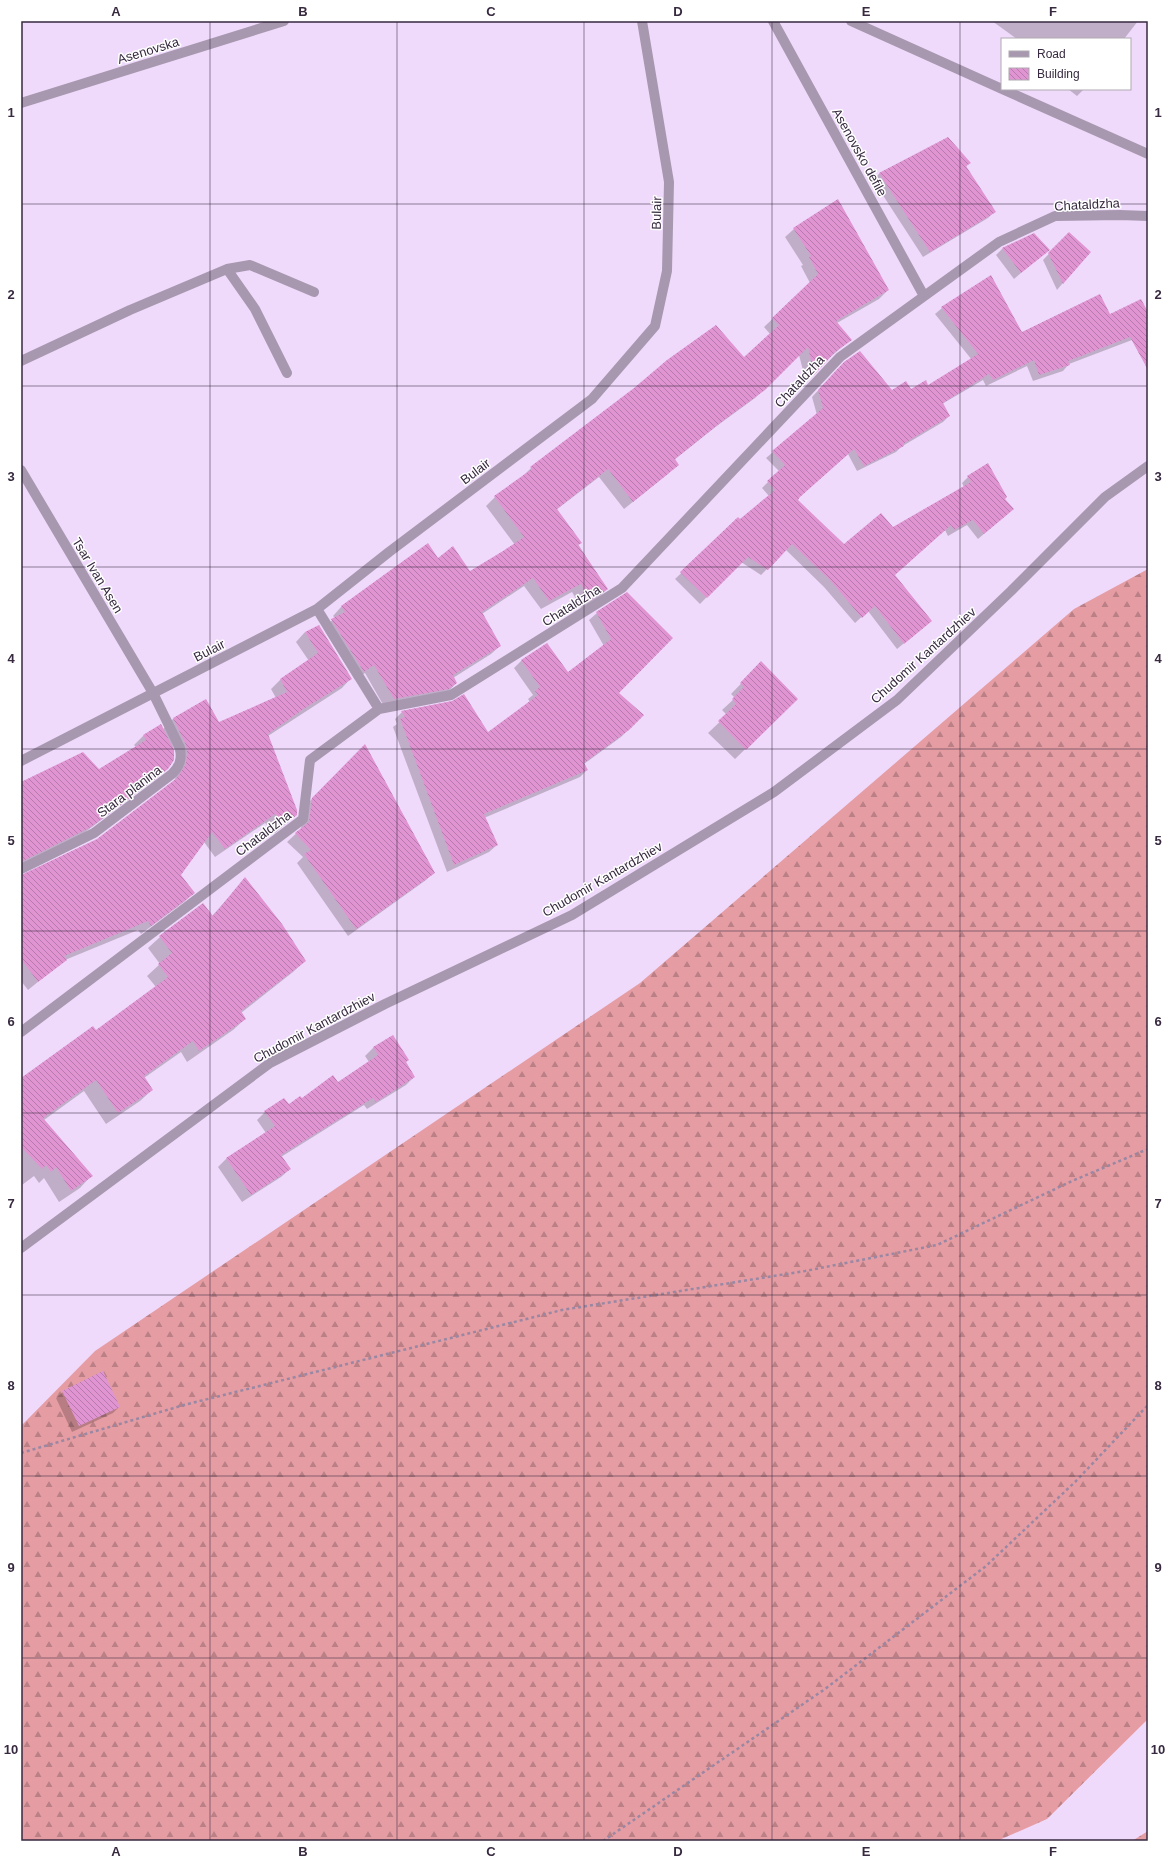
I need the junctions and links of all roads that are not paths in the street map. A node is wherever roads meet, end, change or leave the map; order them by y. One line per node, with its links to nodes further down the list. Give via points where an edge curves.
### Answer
1 (284, 21): 7 (street, Asenovska)
2 (642, 21): 17 (street, Bulair, via 669,182 668,271 655,326 592,399)
3 (773, 21): 12 (street, Asenovsko defile)
4 (851, 21): 5 (street)
5 (1001, 89)
6 (1004, 90): 8 (street)
7 (21, 103)
8 (1148, 154)
9 (1148, 216): 12 (street, Chataldzha, via 1055,216 998,242)
10 (227, 269): 11 (street, via 250,265); 13 (street, via 130,310); 14 (street, via 255,309)
11 (314, 292)
12 (924, 296): 19 (street, Chataldzha, via 840,357 622,588 451,695)
13 (21, 361)
14 (287, 373)
15 (1148, 466): 23 (street, Chudomir Kantardzhiev, via 1105,497 897,700 774,792 572,914 270,1063)
16 (21, 470): 18 (street, Tsar Ivan Asen)
17 (317, 609): 18 (street, Bulair); 19 (street)
18 (153, 693): 20 (street, Bulair); 21 (street, Stara planina, via 180,748 181,763 177,769 94,833)
19 (379, 710): 22 (street, Chataldzha, via 310,760 303,819)
20 (21, 761)
21 (21, 869)
22 (21, 1032)
23 (21, 1248)

